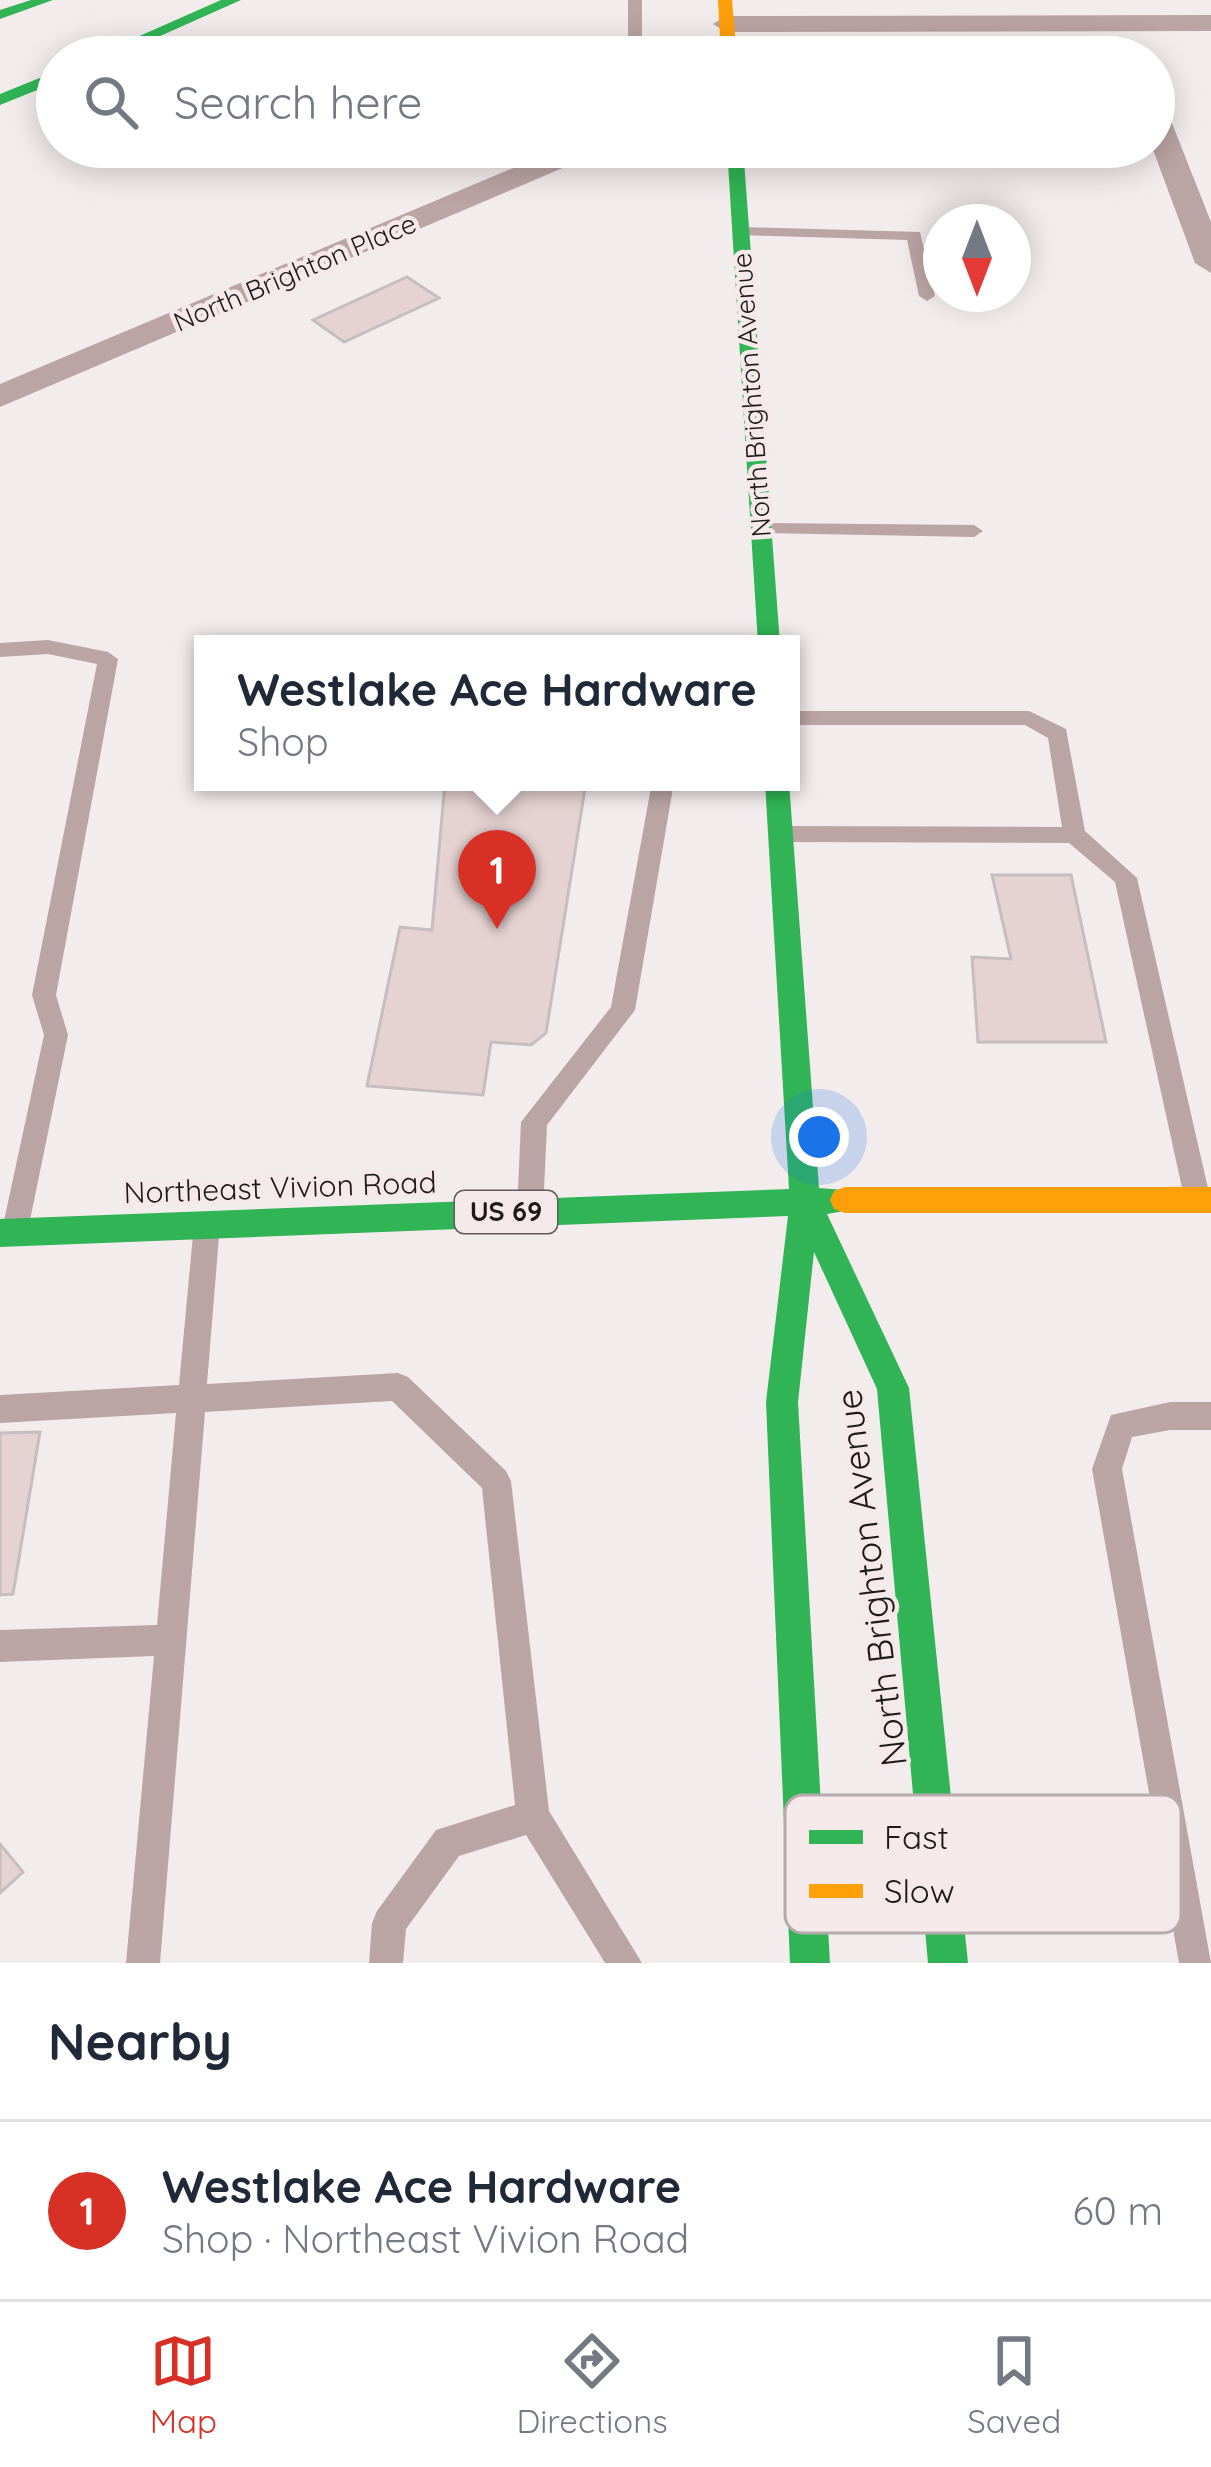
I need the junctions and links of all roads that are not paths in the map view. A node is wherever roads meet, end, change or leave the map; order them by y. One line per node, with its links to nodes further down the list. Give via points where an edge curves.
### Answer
1 (46, 0): 6 (main road)
2 (234, 0): 8 (main road)
3 (635, 0): 9 (lane)
4 (1115, 11): 5 (street); 7 (street)
5 (726, 12)
6 (0, 15)
7 (1211, 23)
8 (149, 36)
9 (635, 36)
10 (36, 85): 11 (main road)
11 (0, 100)
12 (539, 168): 18 (street, North Brighton Place)
13 (736, 168): 15 (main road, North Brighton Avenue)
14 (1175, 168): 16 (street)
15 (741, 232): 17 (lane, via 914,235); 19 (main road, North Brighton Avenue)
16 (1211, 263)
17 (923, 274)
18 (0, 397)
19 (763, 530): 20 (lane); 21 (main road, North Brighton Avenue)
20 (974, 531)
21 (769, 635)
22 (0, 650): 32 (lane, via 48,647 108,659 44,995 56,1035)
23 (800, 718): 27 (lane, via 1029,718 1058,734)
24 (661, 791): 30 (lane, via 623,1010 534,1122)
25 (778, 791): 26 (main road, North Brighton Avenue)
26 (780, 834): 27 (lane); 28 (main road, North Brighton Avenue)
27 (1074, 835): 29 (lane, via 1126,878)
28 (805, 1200): 29 (main road, Northeast Vivion Road / US 69); 30 (main road, Northeast Vivion Road / US 69); 38 (main road, North Brighton Avenue, via 782,1402); 39 (main road, North Brighton Avenue, via 892,1388)
29 (1204, 1200)
30 (530, 1211): 31 (main road, Northeast Vivion Road / US 69)
31 (207, 1224): 32 (main road, Northeast Vivion Road / US 69); 33 (lane)
32 (7, 1232)
33 (192, 1398): 34 (lane); 36 (lane); 41 (lane, via 398,1387 496,1481)
34 (0, 1409)
35 (1211, 1416): 40 (lane, via 1121,1425 1107,1469)
36 (170, 1640): 37 (lane); 45 (lane)
37 (0, 1646)
38 (802, 1795)
39 (932, 1795)
40 (1166, 1795)
41 (533, 1816): 46 (lane, via 448,1842 389,1923); 47 (lane)
42 (1181, 1880): 50 (lane)
43 (809, 1933): 48 (main road, North Brighton Avenue)
44 (945, 1933): 49 (main road, North Brighton Avenue)
45 (143, 1963)
46 (386, 1963)
47 (626, 1963)
48 (810, 1963)
49 (948, 1963)
50 (1196, 1963)

